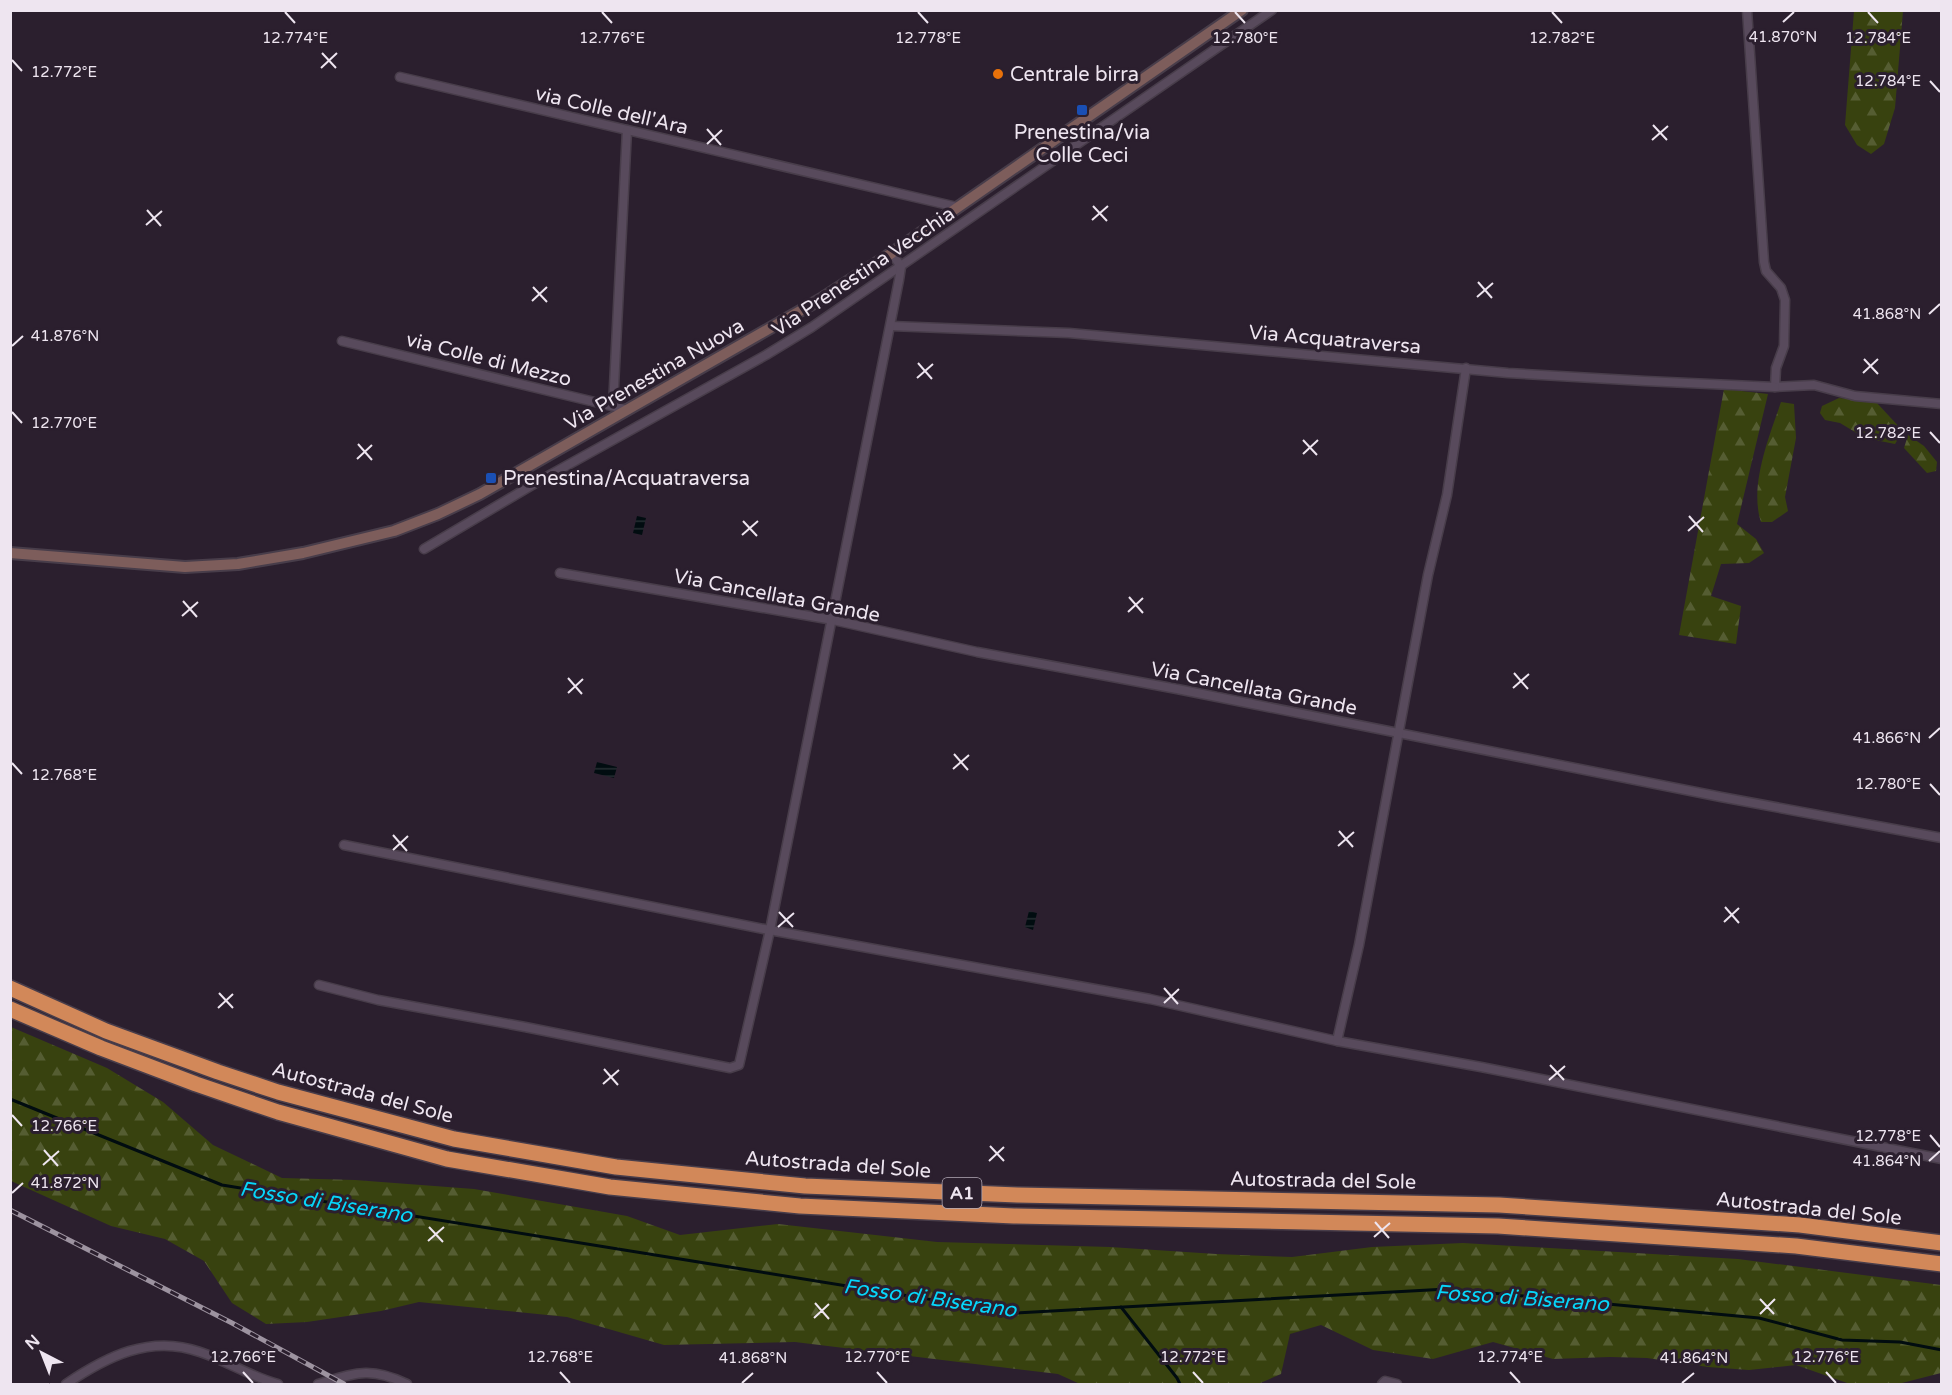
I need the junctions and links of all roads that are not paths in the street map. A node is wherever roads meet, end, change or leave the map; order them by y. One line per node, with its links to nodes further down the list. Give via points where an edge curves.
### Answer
1 (1242, 10): 6 (main road, Via Prenestina Nuova)
2 (1272, 10): 8 (street, Via Prenestina Vecchia)
3 (1747, 10): 12 (street, via 1764,262 1785,300 1784,346 1776,368)
4 (400, 77): 5 (street, via Colle dell'Ara)
5 (627, 130): 6 (street, via Colle dell'Ara); 14 (street)
6 (957, 207): 7 (main road, Via Prenestina Nuova)
7 (892, 253): 8 (street); 15 (main road, Via Prenestina Nuova, via 796,314)
8 (901, 267): 9 (street); 16 (street, Via Prenestina Vecchia, via 766,355)
9 (891, 326): 11 (street, Via Acquatraversa, via 1069,333); 19 (street)
10 (342, 341): 14 (street, via Colle di Mezzo)
11 (1466, 368): 12 (street, Via Acquatraversa); 20 (street, via 1447,495)
12 (1775, 387): 13 (street, Via Acquatraversa, via 1814,385 1855,396)
13 (1941, 404)
14 (613, 406): 15 (street, via Colle di Mezzo)
15 (628, 410): 17 (main road, Via Prenestina Nuova, via 438,514 394,531 331,547 195,568)
16 (424, 549)
17 (10, 553)
18 (560, 573): 19 (street, Via Cancellata Grande)
19 (833, 620): 20 (street, Via Cancellata Grande); 23 (street)
20 (1398, 734): 21 (street, Via Cancellata Grande); 27 (street)
21 (1941, 838)
22 (344, 845): 23 (street)
23 (770, 930): 24 (street, via 740,1062 733,1068 378,1000); 27 (street, via 1150,999)
24 (319, 985)
25 (10, 988): 29 (highway, Autostrada del Sole / A1, via 106,1031 278,1092 454,1139 616,1167 805,1186 1017,1195 1499,1205 1800,1225)
26 (10, 1009): 30 (highway, Autostrada del Sole / A1, via 112,1053 278,1112 447,1159 610,1187 812,1207 1014,1216 1498,1226 1796,1246)
27 (1337, 1041): 28 (street)
28 (1941, 1159)
29 (1941, 1243)
30 (1941, 1264)
31 (66, 1384): 32 (street, via 116,1354 154,1346 200,1352)
32 (278, 1384)
33 (318, 1384): 34 (street, via 377,1372)
34 (407, 1384)
35 (1382, 1384): 36 (street)
36 (1397, 1384)

